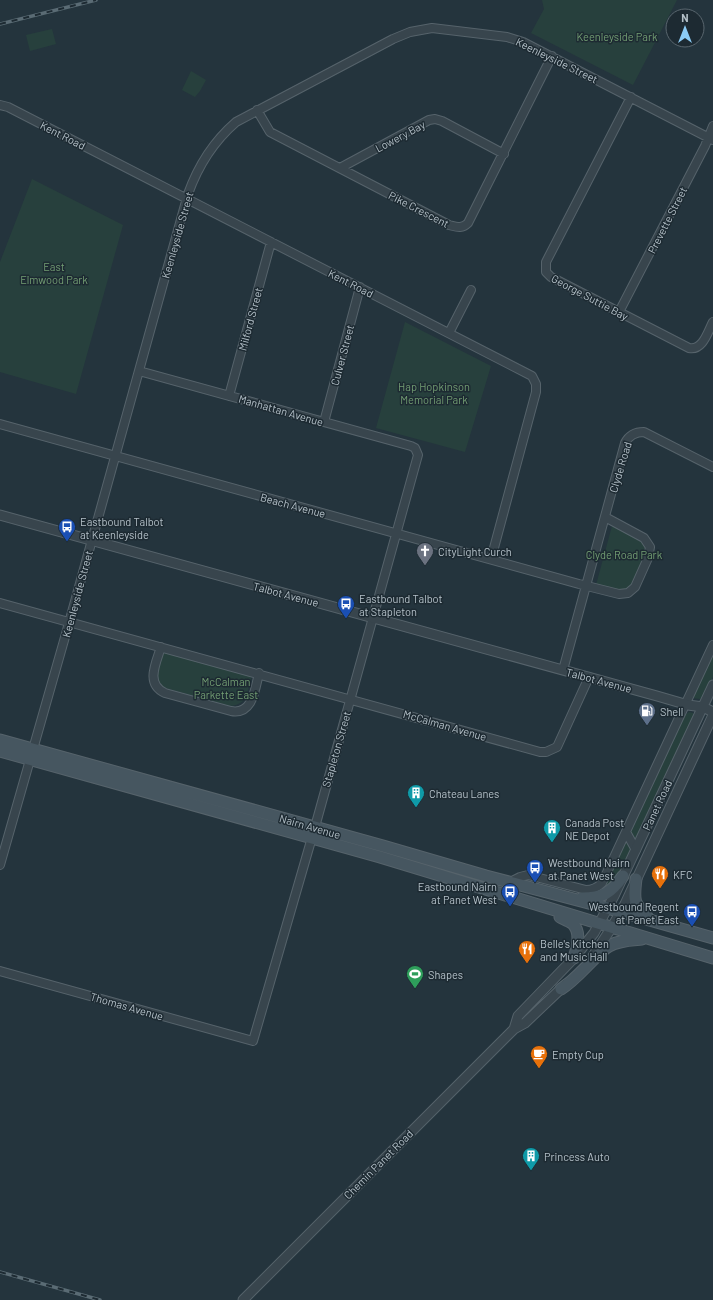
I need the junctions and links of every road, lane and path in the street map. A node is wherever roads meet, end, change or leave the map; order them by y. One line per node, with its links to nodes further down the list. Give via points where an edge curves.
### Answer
1 (552, 56): 2 (street, Keenleyside Street); 4 (street, Keenleyside Street, via 506,37 432,28 410,32); 7 (street, Pike Crescent)
2 (631, 97): 6 (street, Keenleyside Street); 13 (street, George Suttie Bay, via 545,265 546,272 551,277)
3 (0, 105): 9 (street, Kent Road)
4 (257, 110): 8 (street, Pike Crescent, via 270,132); 9 (street, Keenleyside Street, via 236,122 215,143)
5 (713, 126): 6 (street, Prevette Street)
6 (711, 138): 13 (street, Prevette Street)
7 (504, 154): 8 (street, Lowery Bay, via 435,119); 8 (street, Pike Crescent, via 464,227 449,225)
8 (340, 168)
9 (187, 198): 10 (street, Kent Road); 16 (street, Keenleyside Street)
10 (271, 242): 11 (street, Kent Road); 17 (street, Milford Street)
11 (360, 287): 15 (street, Kent Road); 18 (street, Culver Street)
12 (471, 290): 15 (street)
13 (619, 312): 14 (street, George Suttie Bay, via 691,349 702,343)
14 (713, 322)
15 (449, 333): 27 (street, Kent Road, via 532,376 536,384)
16 (139, 371): 17 (street, Manhattan Avenue); 21 (street, Keenleyside Street)
17 (229, 396): 18 (street, Manhattan Avenue)
18 (324, 422): 20 (street, Manhattan Avenue, via 411,446)
19 (0, 424): 21 (street, Beach Avenue)
20 (418, 455): 25 (street, Stapleton Street)
21 (115, 456): 25 (street, Beach Avenue); 26 (street, Keenleyside Street)
22 (713, 468): 24 (street, Clyde Road, via 644,432 633,434 625,443)
23 (0, 515): 26 (street, Talbot Avenue)
24 (605, 517): 28 (street, Clyde Road); 28 (street, via 644,538 650,547 648,558 635,587 628,593 619,594)
25 (396, 534): 27 (street, Beach Avenue); 30 (street, Stapleton Street)
26 (92, 540): 30 (street, Talbot Avenue); 31 (street, Keenleyside Street)
27 (492, 560): 28 (street, Beach Avenue)
28 (585, 585): 34 (street, Clyde Road)
29 (0, 603): 31 (street, McCalman Avenue)
30 (373, 618): 34 (street, Talbot Avenue); 38 (street, Stapleton Street)
31 (70, 621): 33 (street, McCalman Avenue); 44 (street, Keenleyside Street)
32 (713, 645): 39 (street)
33 (161, 647): 35 (street, McCalman Avenue); 35 (street, via 153,676 154,683 159,689 165,693 223,709 237,712 247,707 252,700)
34 (563, 670): 36 (street, Talbot Avenue)
35 (259, 674): 38 (street, McCalman Avenue)
36 (589, 677): 38 (street, McCalman Avenue, via 557,747 546,752); 39 (street, Talbot Avenue)
37 (713, 685): 40 (street, Panet Road)
38 (350, 699): 48 (street, Stapleton Street)
39 (686, 705): 40 (street, Talbot Avenue); 49 (street)
40 (701, 711): 41 (street, Talbot Avenue); 51 (street, Panet Road)
41 (712, 716): 55 (street, Panet Road)
42 (0, 740): 44 (main road, Nairn Avenue)
43 (0, 751): 44 (main road, Nairn Avenue)
44 (31, 754): 45 (main road, Nairn Avenue); 53 (street, Keenleyside Street)
45 (129, 781): 46 (main road, Nairn Avenue); 47 (main road, Nairn Avenue)
46 (220, 800): 47 (main road); 48 (main road, Nairn Avenue)
47 (217, 811): 48 (main road, Nairn Avenue)
48 (313, 832): 50 (main road, Nairn Avenue); 52 (main road, Nairn Avenue); 75 (street, Stapleton Street)
49 (626, 832): 51 (street); 57 (street, via 597,888 586,890)
50 (383, 846): 52 (main road); 56 (main road, Nairn Avenue)
51 (636, 850): 54 (street, Panet Road)
52 (380, 857): 58 (main road, Nairn Avenue)
53 (0, 865)
54 (623, 876): 59 (main road, via 615,887 605,894 592,898); 61 (street, Panet Road)
55 (636, 879): 62 (street, Panet Road); 63 (main road, via 634,897 638,907)
56 (510, 882): 57 (street, via 528,874); 58 (main road); 59 (main road, Nairn Avenue)
57 (573, 886): 59 (street)
58 (506, 895): 60 (main road, Nairn Avenue)
59 (571, 899): 61 (main road, Nairn Avenue)
60 (539, 905): 64 (main road, Nairn Avenue); 68 (main road, via 572,923 576,929 578,941)
61 (608, 909): 62 (main road, Nairn Avenue); 64 (street, Panet Road)
62 (621, 913): 63 (main road, Nairn Avenue); 65 (street, Panet Road)
63 (651, 921): 66 (main road, Nairn Avenue)
64 (600, 924): 65 (main road, Nairn Avenue); 68 (street, Chemin Panet Road)
65 (612, 927): 67 (main road, Nairn Avenue); 71 (street, Chemin Panet Road, via 593,955)
66 (713, 938)
67 (650, 939): 69 (main road, Nairn Avenue); 71 (main road, via 629,940 608,946)
68 (574, 958): 72 (street, Chemin Panet Road)
69 (713, 958)
70 (0, 971): 75 (street, Thomas Avenue)
71 (561, 990): 73 (street, Chemin Panet Road)
72 (534, 1000): 73 (street); 74 (street, Chemin Panet Road, via 518,1016)
73 (542, 1008): 74 (street, Chemin Panet Road)
74 (514, 1029): 76 (street, Chemin Panet Road)
75 (253, 1041)
76 (243, 1300)

